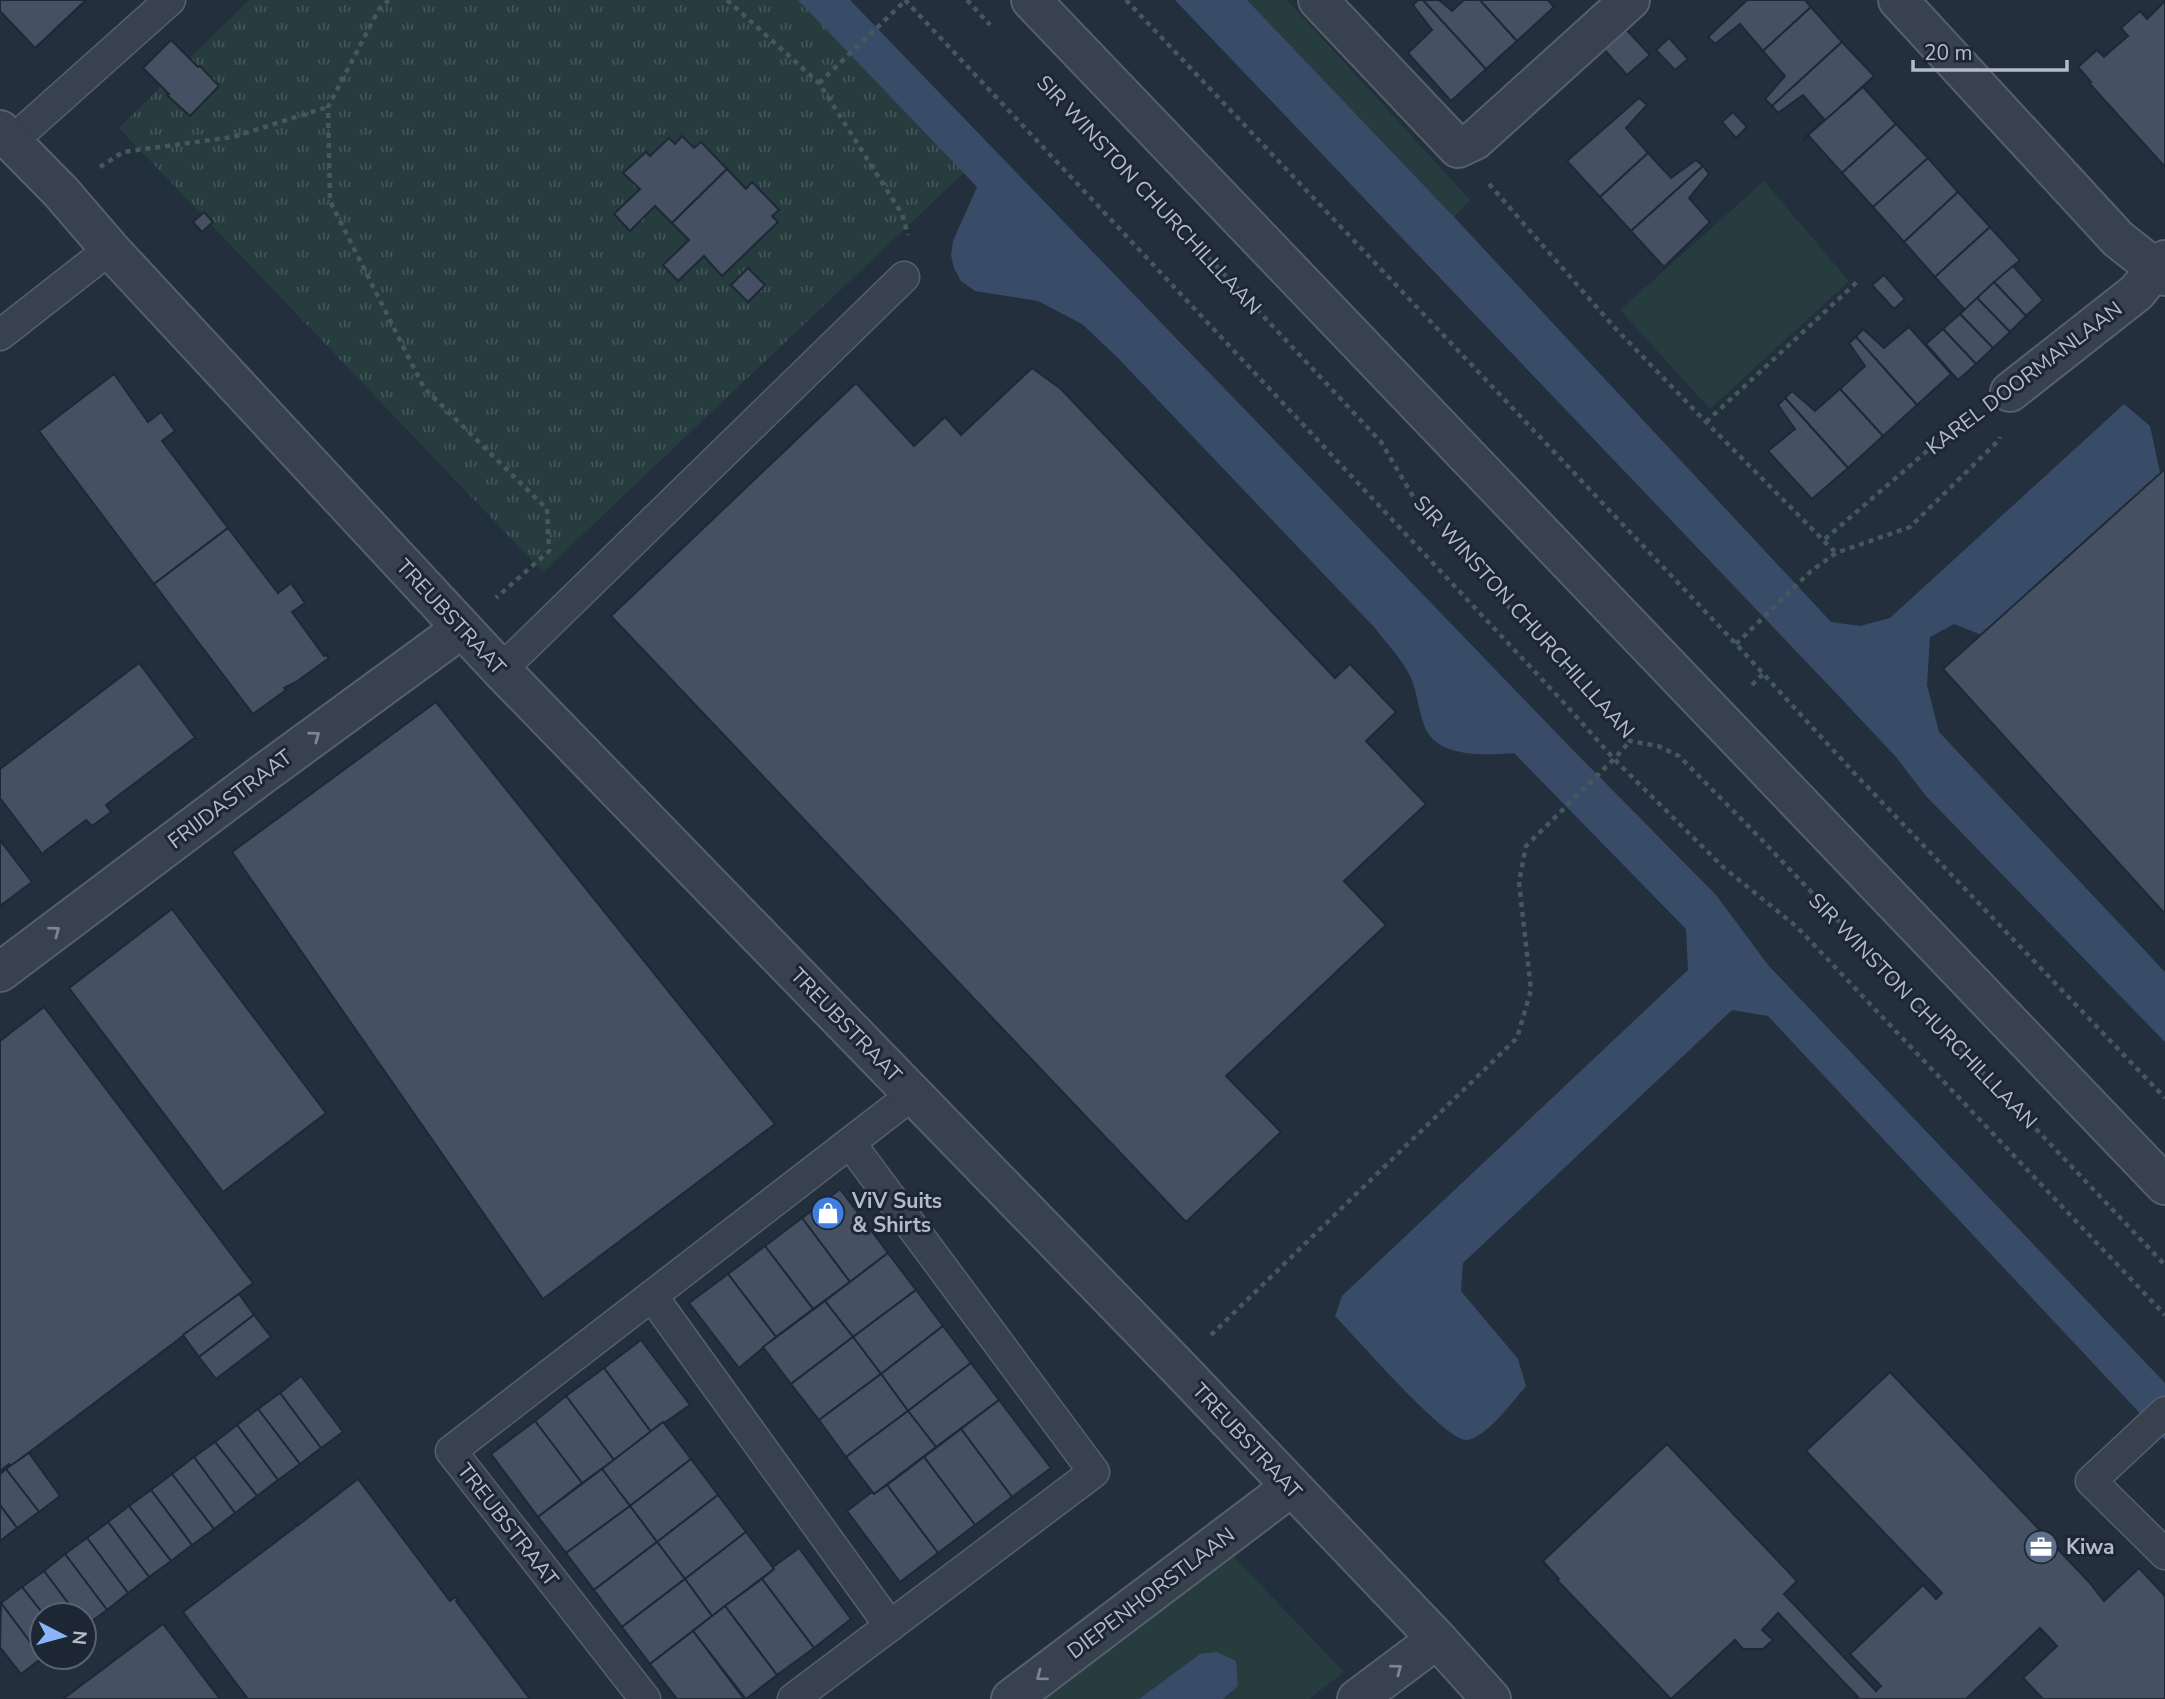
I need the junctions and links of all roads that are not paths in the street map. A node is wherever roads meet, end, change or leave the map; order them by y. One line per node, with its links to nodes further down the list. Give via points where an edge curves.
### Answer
1 (170, 0): 6 (lane)
2 (1031, 0): 17 (street)
3 (1318, 0): 4 (street, via 1458,148 1475,140)
4 (1630, 0)
5 (1898, 0): 8 (street, KAREL DOORMANLAAN, via 2118,239)
6 (5, 136): 7 (street, TREUBSTRAAT)
7 (110, 249): 10 (lane); 12 (street, TREUBSTRAAT)
8 (2162, 268): 11 (street, KAREL DOORMANLAAN)
9 (904, 277): 13 (lane)
10 (0, 335)
11 (2010, 393)
12 (461, 629): 13 (street, TREUBSTRAAT); 14 (street, FRIJDASTRAAT, one-way to 12)
13 (501, 670): 15 (street, TREUBSTRAAT)
14 (0, 972)
15 (913, 1094): 16 (lane, TREUBSTRAAT); 20 (street, TREUBSTRAAT)
16 (850, 1143): 18 (lane, TREUBSTRAAT); 22 (lane, via 1094,1472)
17 (2165, 1185)
18 (652, 1296): 22 (lane); 24 (lane, TREUBSTRAAT, via 450,1451)
19 (2157, 1419): 21 (lane, via 2091,1481)
20 (1290, 1487): 23 (street, TREUBSTRAAT); 26 (street, DIEPENHORSTLAAN, one-way to 26)
21 (2165, 1554)
22 (890, 1626): 25 (lane)
23 (1437, 1639): 27 (street, one-way to 23); 28 (street, TREUBSTRAAT)
24 (645, 1699)
25 (793, 1699)
26 (1011, 1699)
27 (1357, 1699)
28 (1491, 1699)

